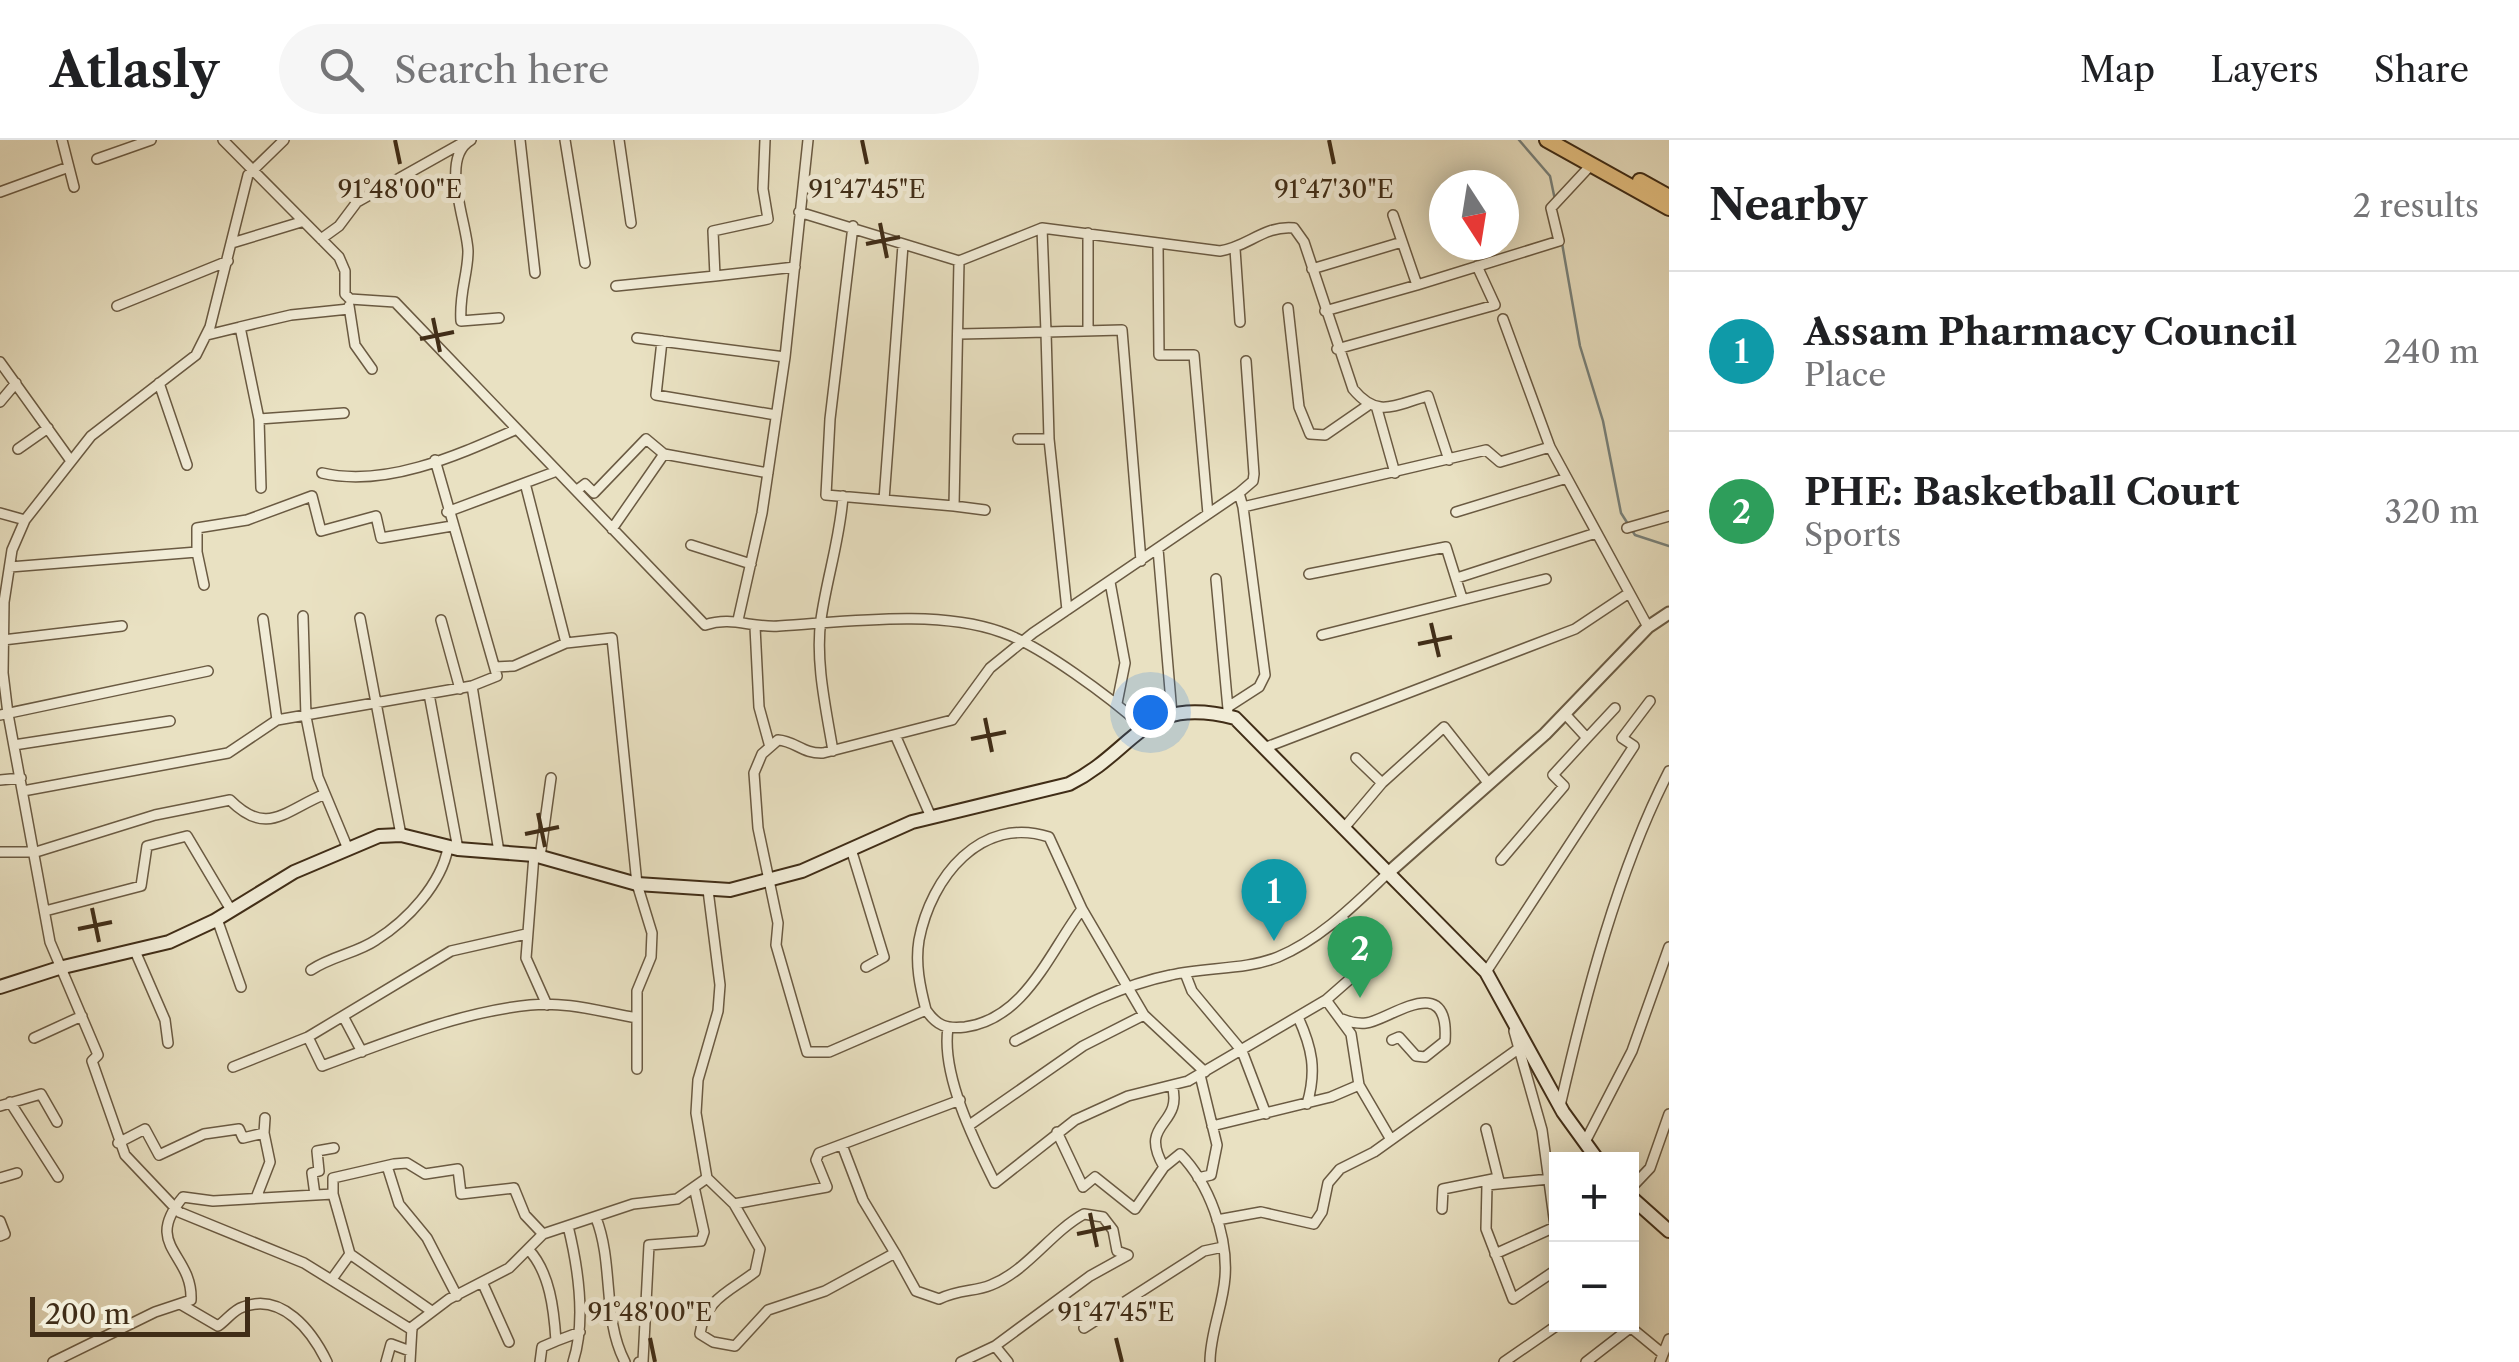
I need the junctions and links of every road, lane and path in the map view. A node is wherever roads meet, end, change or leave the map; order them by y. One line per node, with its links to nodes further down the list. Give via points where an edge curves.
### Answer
1 (62, 140): 16 (street)
2 (151, 140): 13 (street)
3 (223, 140): 15 (street)
4 (284, 140): 15 (street)
5 (520, 140): 40 (street)
6 (565, 140): 36 (street)
7 (618, 140): 24 (street)
8 (765, 140): 41 (street, via 768,219 713,231)
9 (808, 140): 21 (street)
10 (1547, 140): 14 (main road)
11 (1565, 140): 19 (main road)
12 (465, 142): 28 (street, via 357,202); 48 (street, via 456,161 468,254 459,292 462,321)
13 (97, 159)
14 (1591, 164): 20 (main road); 37 (street, via 1552,208 1559,242)
15 (252, 167): 23 (street); 30 (street)
16 (66, 168): 17 (street); 18 (street)
17 (74, 188)
18 (0, 192)
19 (1669, 197)
20 (1669, 208)
21 (799, 212): 25 (street); 38 (street)
22 (1393, 215): 29 (street)
23 (302, 222): 28 (street); 30 (street)
24 (631, 224)
25 (853, 226): 31 (street); 90 (street, via 826,495)
26 (1042, 228): 27 (street); 35 (street); 53 (street)
27 (1088, 233): 32 (street); 52 (street)
28 (320, 240): 44 (street, via 346,272)
29 (1402, 242): 39 (street); 42 (street)
30 (232, 243): 34 (street)
31 (903, 245): 35 (street); 91 (street)
32 (1158, 246): 33 (street); 98 (street, via 1159,355 1194,355)
33 (1234, 249): 39 (street, via 1265,230 1294,228); 50 (street)
34 (228, 260): 45 (street); 55 (street)
35 (959, 261): 54 (street)
36 (585, 264)
37 (1477, 266): 42 (street); 58 (street, via 1496,305)
38 (795, 267): 41 (street); 59 (street)
39 (1312, 269): 47 (street)
40 (536, 272)
41 (715, 276): 43 (street)
42 (1417, 285): 47 (street)
43 (616, 286)
44 (349, 304): 51 (street); 62 (street, via 355,345); 71 (street, via 394,302)
45 (117, 306)
46 (1288, 308): 66 (street, via 1299,407 1310,434 1325,435)
47 (1325, 311): 58 (street)
48 (499, 318)
49 (1503, 319): 74 (street)
50 (1240, 322)
51 (240, 327): 55 (street); 69 (street)
52 (1088, 331): 53 (street); 108 (street, via 1122,330)
53 (1046, 332): 54 (street); 73 (street)
54 (959, 334): 92 (street)
55 (207, 335): 64 (street, via 196,354)
56 (636, 338): 57 (street)
57 (662, 341): 59 (street); 68 (street, via 656,395)
58 (1338, 348): 66 (street, via 1352,389)
59 (785, 357): 68 (street)
60 (1246, 361): 89 (street, via 1254,474)
61 (0, 362): 63 (street)
62 (372, 369)
63 (16, 383): 65 (street); 70 (street)
64 (159, 383): 79 (street, via 91,436); 80 (street)
65 (0, 402)
66 (1372, 408): 78 (street, via 1428,396); 82 (street)
67 (344, 414): 69 (street)
68 (776, 415): 83 (street)
69 (258, 420): 87 (street)
70 (48, 428): 75 (street); 79 (street)
71 (517, 429): 77 (street); 81 (street)
72 (1018, 439): 73 (street)
73 (1049, 439): 119 (street)
74 (1550, 447): 78 (street, via 1500,462 1486,450); 85 (street)
75 (18, 448)
76 (664, 454): 83 (street); 88 (street, via 646,439 594,493 585,484); 103 (street)
77 (435, 460): 84 (street, via 366,480); 95 (street)
78 (1449, 460): 82 (street)
79 (71, 461): 100 (street)
80 (187, 465)
81 (557, 471): 86 (street); 88 (street)
82 (1394, 472): 93 (street)
83 (768, 473): 109 (street)
84 (322, 474)
85 (1566, 478): 96 (street); 104 (street)
86 (525, 483): 95 (street); 132 (street)
87 (261, 488)
88 (578, 490): 103 (street)
89 (1239, 493): 93 (street); 98 (street)
90 (843, 496): 91 (street); 126 (street)
91 (884, 500): 92 (street)
92 (954, 506): 94 (street)
93 (1243, 506): 143 (street, via 1265,675)
94 (985, 510)
95 (447, 512): 101 (street)
96 (1456, 512)
97 (0, 513): 100 (street)
98 (1208, 514): 106 (street)
99 (1669, 516): 102 (street)
100 (25, 520): 110 (street)
101 (452, 526): 107 (street, via 381,538 376,516 321,532 312,496 247,520 197,528); 134 (street)
102 (1628, 528)
103 (612, 529): 125 (street, via 704,625)
104 (1596, 532): 112 (street); 117 (street)
105 (691, 545): 109 (street)
106 (1158, 549): 108 (street); 145 (street)
107 (197, 552): 110 (street); 116 (street)
108 (1141, 561): 115 (street)
109 (751, 564): 125 (street)
110 (10, 567): 131 (street)
111 (1310, 574): 112 (street, via 1446,547)
112 (1456, 578): 118 (street)
113 (1216, 579): 143 (street)
114 (1546, 579): 118 (street)
115 (1110, 582): 119 (street); 141 (street, via 1125,663)
116 (204, 586)
117 (1629, 593): 129 (street); 155 (street, via 1575,629)
118 (1462, 598): 130 (street)
119 (1066, 610): 133 (street)
120 (1669, 613): 129 (street)
121 (303, 616): 147 (street)
122 (360, 618): 140 (street)
123 (262, 619): 148 (street)
124 (442, 620): 137 (street)
125 (738, 620): 128 (street)
126 (820, 622): 128 (street); 133 (street, via 978,626); 156 (street)
127 (122, 626): 131 (street)
128 (755, 627): 154 (street, via 758,707)
129 (1648, 627): 146 (street)
130 (1322, 635)
131 (4, 640): 144 (street)
132 (566, 643): 134 (street); 179 (street, via 612,638)
133 (1024, 644): 141 (street); 151 (street, via 990,668 952,720)
134 (495, 668): 136 (street, via 497,676)
135 (208, 670): 144 (street)
136 (472, 686): 137 (street); 174 (street)
137 (460, 689): 138 (street)
138 (429, 694): 140 (street); 170 (street)
139 (1650, 701): 192 (street, via 1622,738 1634,746)
140 (378, 704): 147 (street); 168 (street)
141 (1117, 704): 150 (street)
142 (1615, 708): 152 (street)
143 (1228, 712): 145 (main road); 155 (main road)
144 (4, 714): 153 (street)
145 (1172, 714): 150 (main road)
146 (1565, 714): 152 (street); 163 (street)
147 (306, 716): 148 (street); 165 (street)
148 (277, 720): 164 (street, via 228,754)
149 (170, 721): 153 (street)
150 (1142, 726): 166 (main road, via 1069,784)
151 (896, 737): 156 (street); 166 (street)
152 (1588, 738): 176 (street, via 1553,775 1564,786)
153 (14, 745): 159 (street)
154 (770, 747): 156 (street, via 789,740 809,754); 178 (street, via 754,773)
155 (1264, 748): 167 (main road)
156 (833, 751)
157 (1356, 758): 162 (street)
158 (1669, 771): 224 (street, via 1644,819 1580,1019)
159 (21, 778): 161 (street); 164 (street)
160 (551, 778): 175 (street)
161 (0, 780)
162 (1382, 783): 163 (street, via 1444,726); 167 (street)
163 (1488, 784): 177 (street)
164 (24, 791): 173 (street)
165 (325, 794): 169 (street); 173 (street, via 271,821 248,818 230,800 156,814)
166 (931, 817): 171 (main road)
167 (1344, 828): 177 (main road)
168 (401, 835): 169 (main road); 170 (main road)
169 (348, 849): 182 (main road)
170 (453, 849): 174 (main road); 191 (street, via 442,876 376,941)
171 (851, 850): 178 (main road); 189 (street, via 884,957)
172 (0, 852): 173 (street)
173 (36, 852): 183 (street)
174 (499, 852): 175 (main road)
175 (537, 856): 179 (main road); 186 (street)
176 (1501, 860)
177 (1388, 873): 184 (street); 192 (main road)
178 (766, 882): 180 (main road); 199 (street, via 806,1052 852,1044)
179 (637, 884): 180 (main road); 204 (street, via 652,933)
180 (708, 890): 245 (street, via 720,985 698,1080 696,1113)
181 (1082, 909): 196 (street); 199 (street, via 1049,837 1028,830 980,843 955,862 932,896 919,941); 206 (street, via 1010,1010 991,1022)
182 (231, 910): 183 (street, via 187,836 147,846 141,886); 185 (main road)
183 (45, 911): 190 (street)
184 (1342, 917): 193 (street, via 1260,963); 197 (street, via 1365,953 1350,979)
185 (217, 919): 188 (main road); 194 (street)
186 (526, 934): 198 (street, via 526,958); 202 (street, via 451,951)
187 (1669, 947): 235 (street, via 1632,1051)
188 (135, 951): 190 (main road); 212 (street)
189 (866, 967)
190 (59, 968): 195 (main road); 201 (street)
191 (311, 970)
192 (1486, 972): 207 (main road)
193 (1185, 973): 196 (street); 214 (street)
194 (242, 987)
195 (0, 988)
196 (1127, 988): 200 (street); 211 (street)
197 (1326, 1000): 203 (street); 205 (street)
198 (547, 1005): 204 (street, via 592,1006); 215 (street, via 493,1012)
199 (926, 1010): 206 (street)
200 (1144, 1015): 218 (street); 229 (street, via 1084,1046)
201 (82, 1016): 209 (street); 236 (street)
202 (343, 1016): 208 (street); 215 (street)
203 (1298, 1017): 214 (street); 223 (street, via 1312,1050)
204 (637, 1018): 217 (street)
205 (1342, 1020): 210 (street, via 1369,1023 1398,1006 1423,1003 1445,1022 1440,1050 1425,1057 1399,1037); 220 (street, via 1351,1034)
206 (948, 1028): 221 (street, via 945,1049)
207 (1514, 1028): 213 (street); 224 (main road)
208 (308, 1037): 215 (street, via 322,1066); 216 (street)
209 (34, 1038)
210 (1392, 1040)
211 (1015, 1041)
212 (168, 1043)
213 (1518, 1049): 234 (street); 247 (street)
214 (1242, 1051): 218 (street); 225 (street)
215 (362, 1052)
216 (233, 1067)
217 (637, 1070)
218 (1203, 1074): 219 (street); 230 (street)
219 (1172, 1085): 232 (street, via 1106,1104); 241 (street, via 1177,1104 1153,1142)
220 (1358, 1085): 223 (street); 234 (street)
221 (960, 1100): 229 (street); 237 (street)
222 (5, 1104): 228 (street, via 41,1094); 243 (street)
223 (1307, 1104): 225 (street)
224 (1560, 1106): 235 (main road)
225 (1266, 1114): 230 (street)
226 (1669, 1114): 248 (street, via 1650,1168)
227 (265, 1118): 233 (street)
228 (57, 1122)
229 (971, 1124): 232 (street, via 995,1182)
230 (1212, 1126): 246 (street, via 1212,1175)
231 (1486, 1130): 249 (street)
232 (1057, 1132): 241 (street, via 1083,1187 1095,1176 1135,1208)
233 (264, 1133): 236 (street, via 243,1138 239,1129 215,1132 159,1154 145,1130); 253 (street, via 270,1162)
234 (1390, 1138): 260 (street, via 1340,1169 1314,1224 1261,1212)
235 (1584, 1142): 239 (main road)
236 (118, 1143): 256 (street)
237 (842, 1144): 254 (street, via 816,1157 827,1186); 269 (street)
238 (334, 1148): 252 (street, via 316,1150)
239 (1591, 1152)
240 (387, 1166): 251 (street, via 333,1178); 264 (street, via 407,1164 425,1174 458,1169 461,1194 514,1188 525,1216); 274 (street, via 399,1204)
241 (1164, 1167): 246 (street, via 1180,1154)
242 (16, 1173): 244 (street)
243 (58, 1177)
244 (0, 1178)
245 (707, 1178): 250 (street); 254 (street)
246 (1198, 1178): 260 (street)
247 (1549, 1179): 249 (street)
248 (1639, 1180)
249 (1499, 1181): 257 (street, via 1443,1189); 270 (street, via 1487,1185 1486,1229)
250 (694, 1191): 258 (street); 295 (street, via 702,1241 649,1245 644,1361)
251 (333, 1194): 252 (street); 268 (street)
252 (315, 1195): 253 (street)
253 (256, 1198): 256 (street, via 183,1197)
254 (734, 1204): 269 (street, via 760,1248 755,1272 708,1304 700,1334 713,1342 734,1346 768,1310 825,1291)
255 (1639, 1204): 262 (main road)
256 (174, 1208): 272 (street); 275 (street, via 164,1232 193,1296)
257 (1442, 1209)
258 (596, 1218): 261 (street); 294 (street, via 607,1246 614,1331)
259 (0, 1220): 265 (street)
260 (1217, 1220): 266 (street)
261 (568, 1226): 264 (street); 280 (street)
262 (1669, 1231)
263 (1549, 1233): 270 (street)
264 (542, 1234): 267 (street)
265 (0, 1236)
266 (1224, 1248): 277 (street, via 1204,1252); 298 (street)
267 (528, 1249): 273 (street); 284 (street, via 548,1289)
268 (350, 1254): 272 (street); 276 (street)
269 (894, 1254): 286 (street, via 916,1291 938,1299 960,1288 989,1286 1084,1214 1103,1217 1117,1251 1128,1255)
270 (1495, 1254): 271 (street, via 1514,1299)
271 (1549, 1275)
272 (332, 1280): 278 (street)
273 (483, 1284): 274 (street); 285 (street)
274 (457, 1296): 276 (street)
275 (182, 1305): 289 (street); 290 (street, via 218,1326 246,1305 280,1306 309,1332)
276 (430, 1310): 278 (street)
277 (1084, 1328)
278 (412, 1330): 287 (street)
279 (1549, 1330): 299 (street)
280 (580, 1332): 284 (street); 293 (street)
281 (1622, 1332): 300 (street)
282 (1635, 1332): 288 (street)
283 (1669, 1340): 288 (street)
284 (556, 1341): 292 (street, via 542,1348)
285 (509, 1342)
286 (995, 1346): 296 (street); 297 (street)
287 (410, 1357): 291 (street, via 391,1344)
288 (1661, 1358)
289 (53, 1362)
290 (327, 1362)
291 (386, 1362)
292 (540, 1362)
293 (574, 1362)
294 (625, 1362)
295 (638, 1362)
296 (961, 1362)
297 (1008, 1362)
298 (1210, 1362)
299 (1504, 1362)
300 (1586, 1362)

